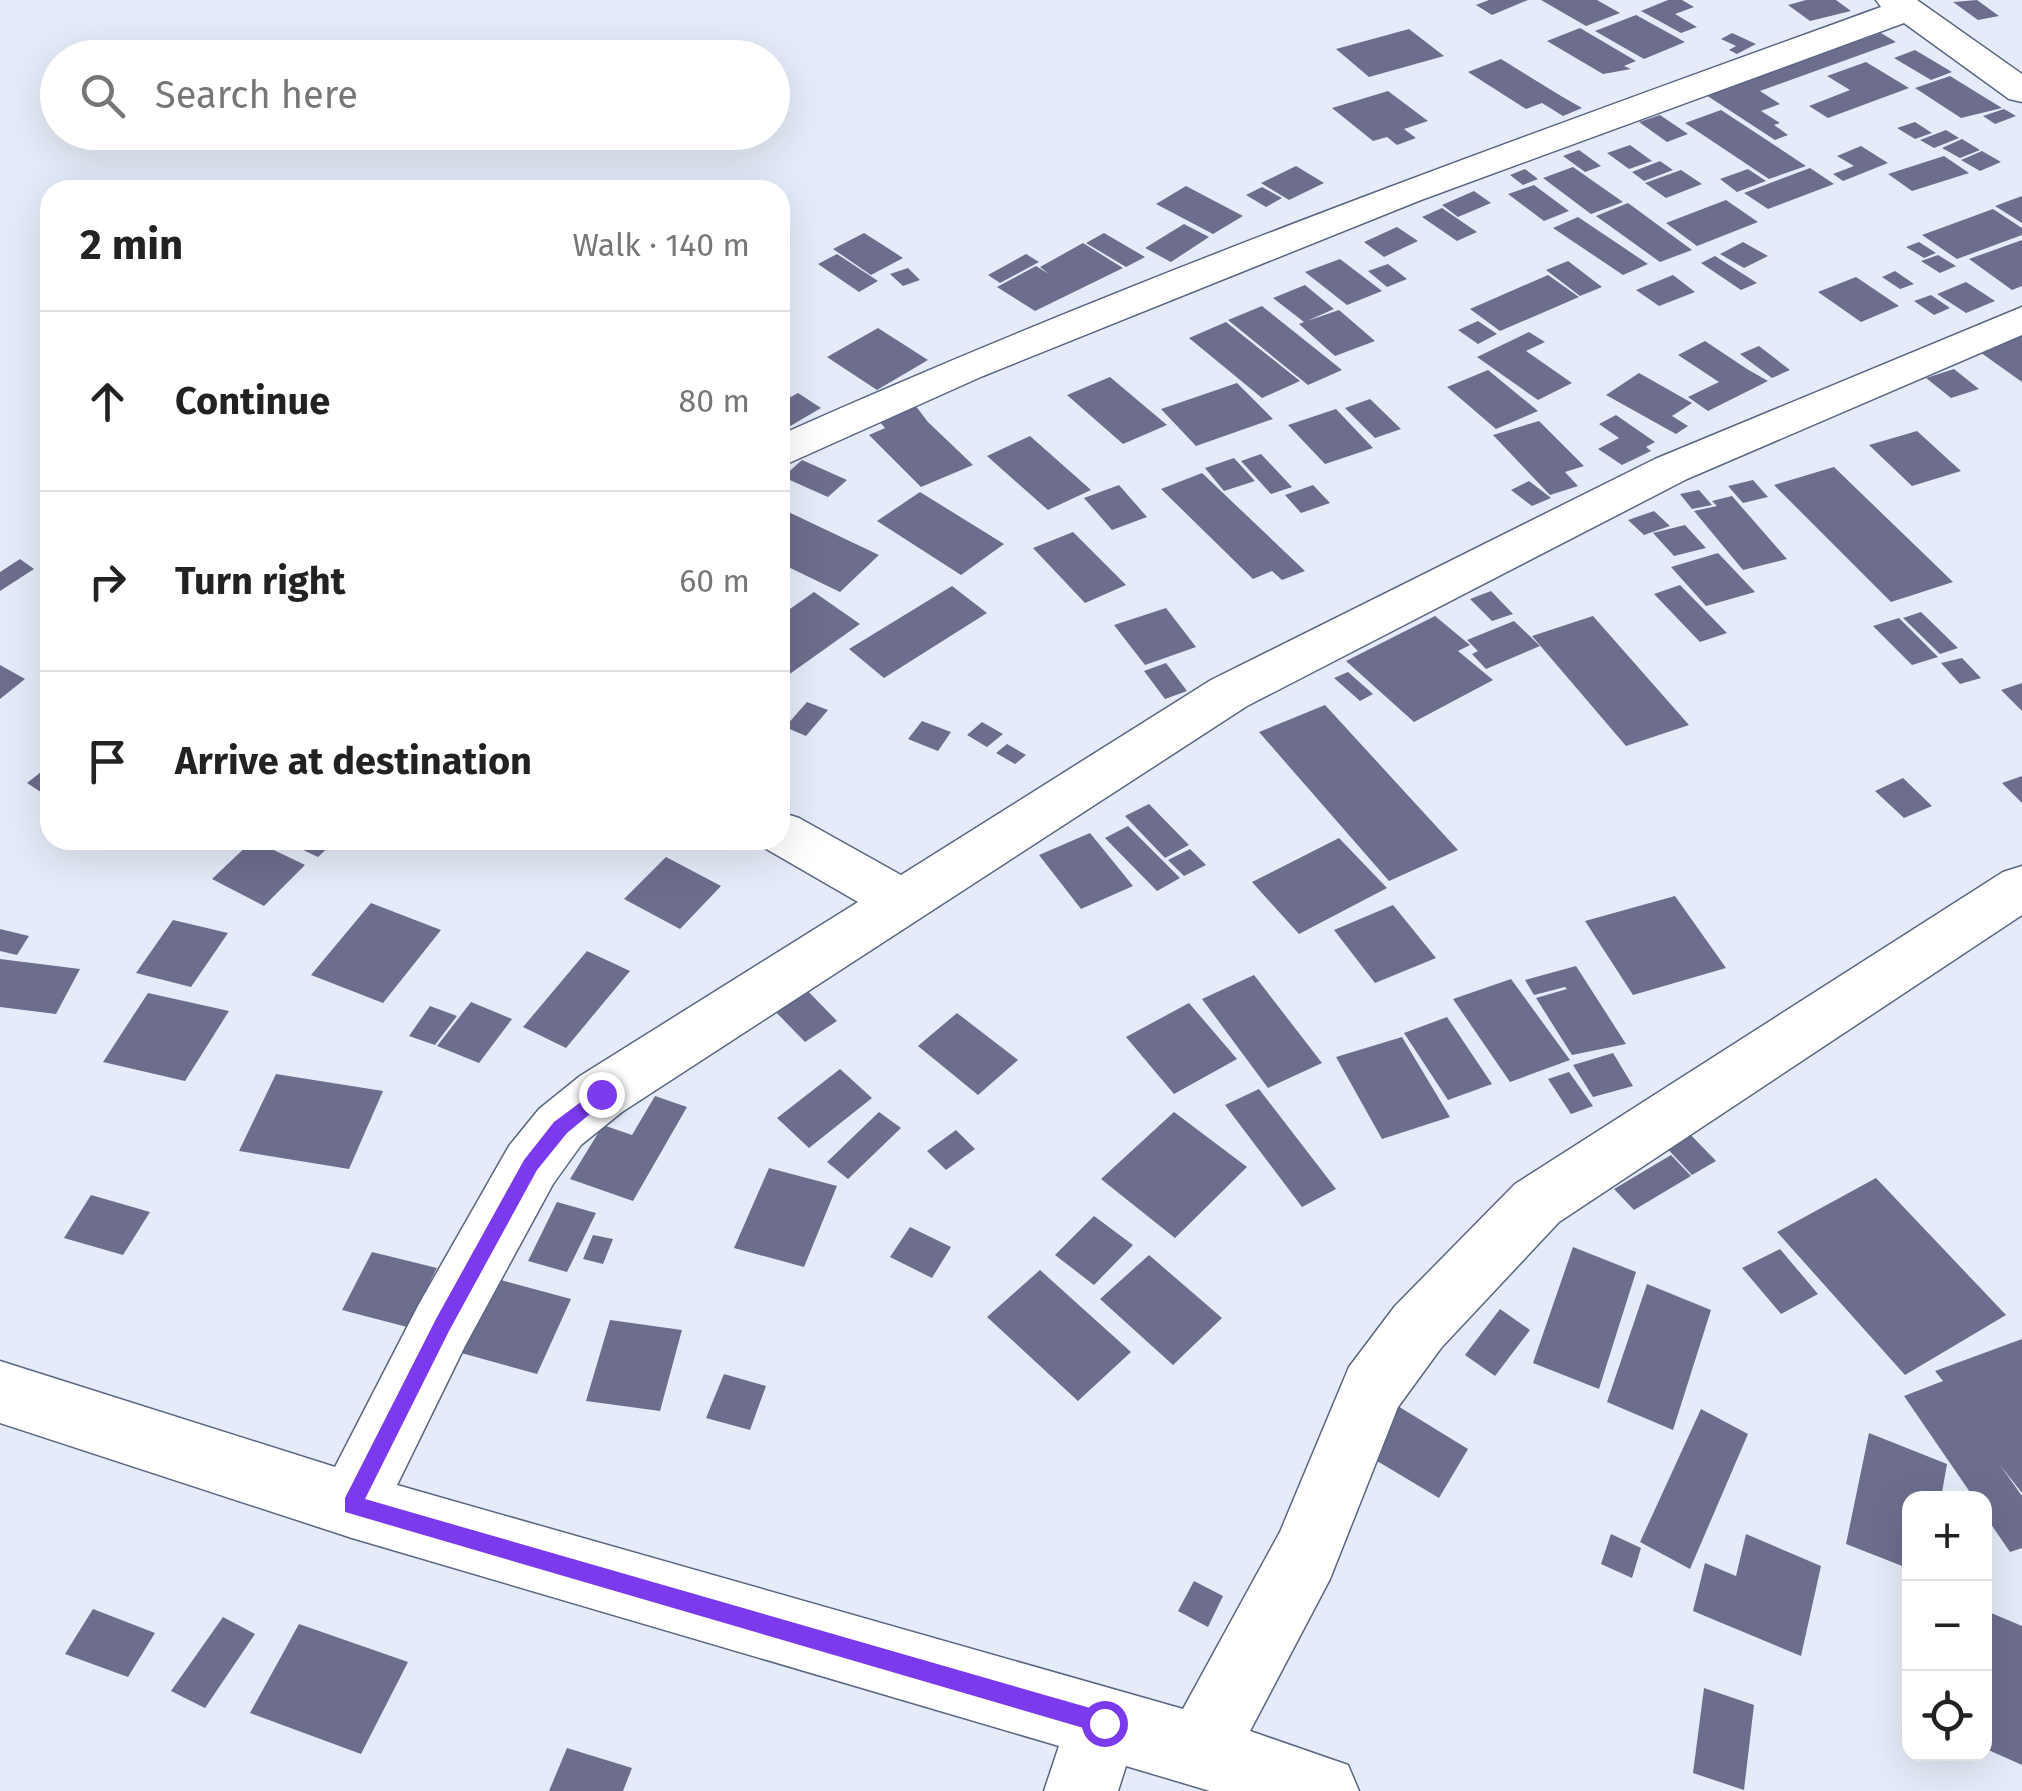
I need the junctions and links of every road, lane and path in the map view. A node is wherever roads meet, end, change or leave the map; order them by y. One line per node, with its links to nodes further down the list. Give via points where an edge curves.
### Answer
1 (1900, 5): 2 (street); 4 (street, via 1406,192 968,368)
2 (2022, 91)
3 (2022, 320): 7 (street, via 1671,468 1229,693)
4 (790, 448)
5 (790, 838): 7 (street)
6 (2022, 887): 11 (street, via 1537,1203 1418,1327 1372,1389 1304,1556)
7 (902, 902): 9 (street, via 601,1094 560,1127 531,1165 451,1309)
8 (0, 1392): 9 (street)
9 (352, 1505): 10 (street)
10 (1104, 1723): 11 (street); 12 (street)
11 (1200, 1751): 13 (street)
12 (1080, 1791)
13 (1322, 1791)

